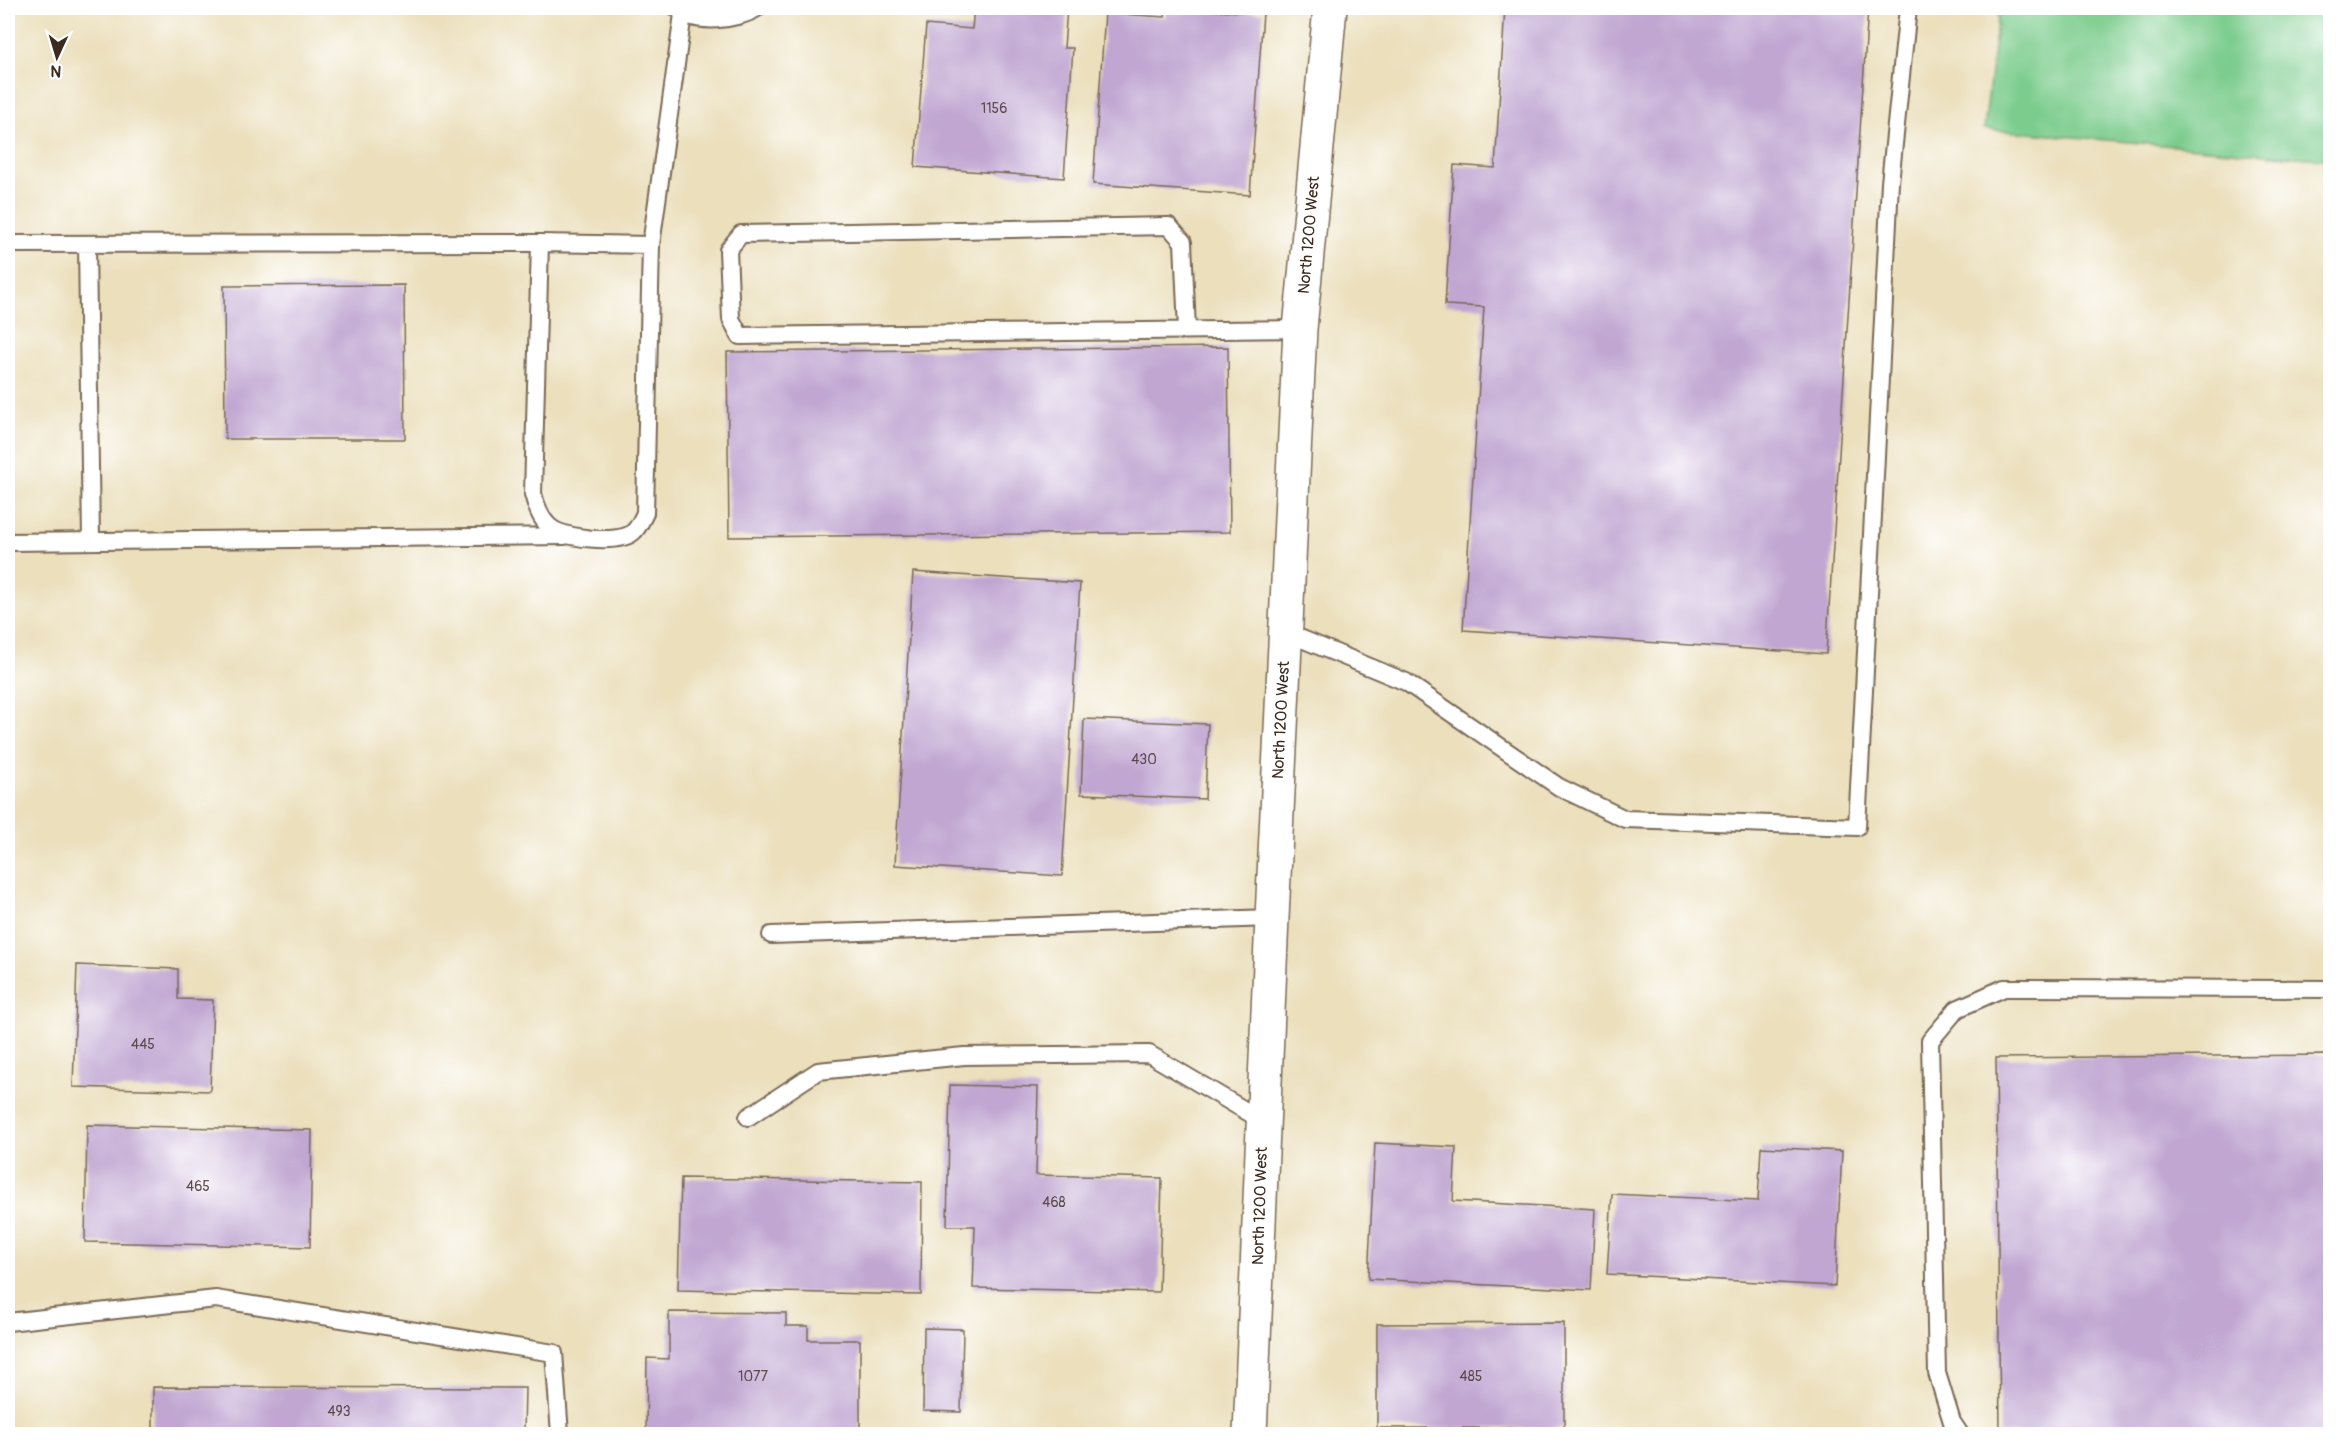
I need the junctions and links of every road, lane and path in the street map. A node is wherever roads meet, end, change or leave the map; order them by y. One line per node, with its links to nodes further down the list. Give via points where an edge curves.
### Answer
1 (758, 8): 4 (lane, via 733,18 710,20)
2 (1330, 8): 9 (street, North 1200 West)
3 (1908, 8): 14 (lane, via 1890,183 1857,827 1625,819 1559,787 1406,682)
4 (680, 11): 8 (lane)
5 (540, 243): 7 (lane); 8 (lane); 11 (lane, via 533,494 549,527)
6 (8, 244): 7 (lane)
7 (87, 244): 12 (lane)
8 (651, 245): 11 (lane, via 645,513 634,533 624,537)
9 (1300, 328): 10 (lane); 14 (street, North 1200 West)
10 (1187, 330): 10 (lane, via 740,336 731,320 728,250 741,234 1169,226 1183,242)
11 (566, 536): 12 (lane)
12 (91, 541): 13 (lane)
13 (8, 542)
14 (1285, 632): 15 (street, North 1200 West)
15 (1272, 918): 16 (lane); 19 (street, North 1200 West)
16 (771, 935)
17 (2331, 989): 23 (lane, via 2004,988 1957,1009 1930,1041 1937,1373 1952,1422)
18 (748, 1117): 19 (lane, via 818,1071 964,1056 1149,1054)
19 (1263, 1121): 22 (street, North 1200 West)
20 (8, 1322): 21 (lane, via 216,1299 554,1353)
21 (560, 1434)
22 (1250, 1434)
23 (1960, 1434)

